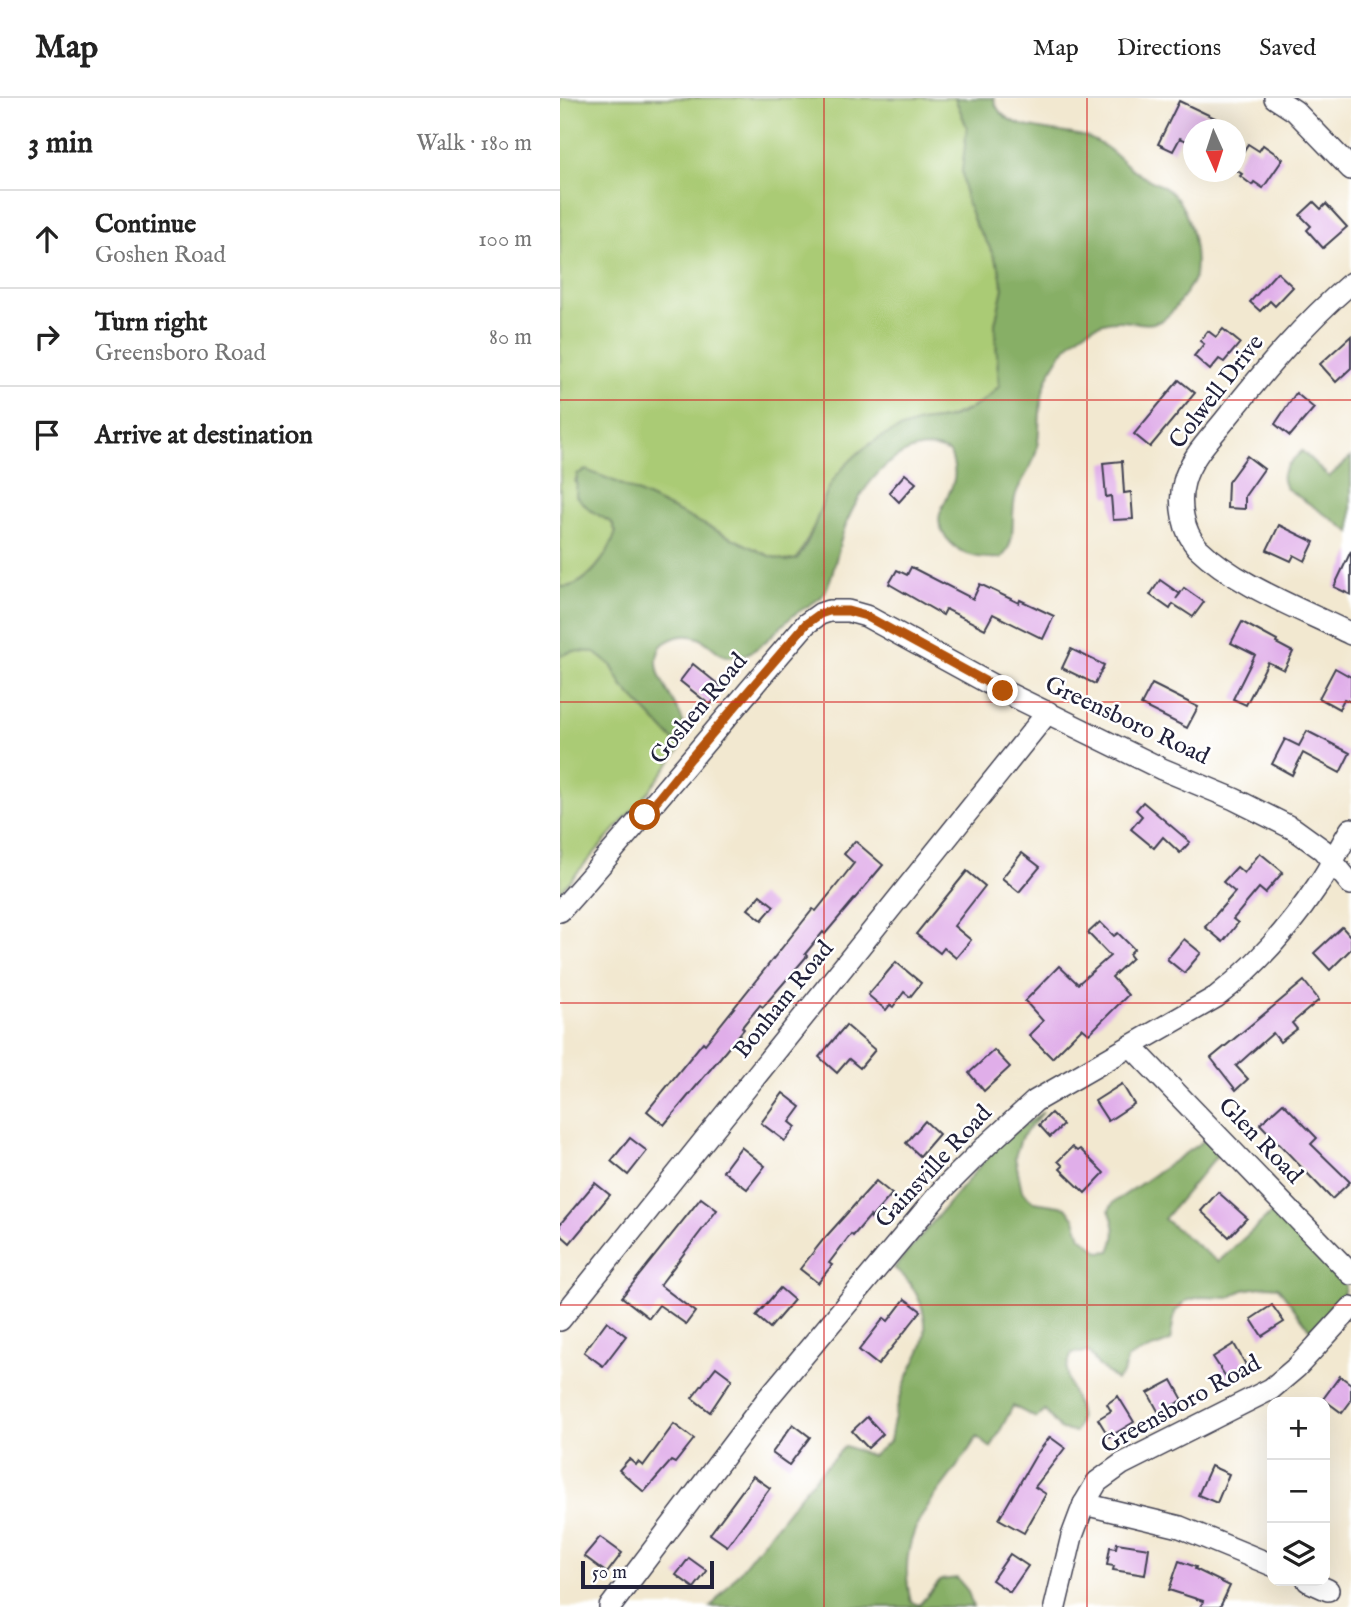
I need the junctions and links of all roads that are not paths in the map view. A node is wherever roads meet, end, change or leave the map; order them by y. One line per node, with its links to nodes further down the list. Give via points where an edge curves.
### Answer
1 (1275, 98): 2 (street, via 1295,111)
2 (1351, 169)
3 (1351, 283): 5 (street, Colwell Drive, via 1291,340 1194,458 1181,505 1197,547 1231,574)
4 (829, 611): 6 (street, Greensboro Road, via 866,616); 10 (street, Goshen Road, via 806,624)
5 (1351, 635)
6 (1048, 712): 8 (street, Greensboro Road, via 1294,829); 14 (street, Bonham Road)
7 (1351, 829): 8 (street, Gainsville Road)
8 (1332, 860): 9 (street, Greensboro Road); 11 (street, Gainsville Road, via 1312,895 1253,966 1216,997)
9 (1351, 884)
10 (560, 911)
11 (1131, 1046): 12 (street, Glen Road); 19 (street, Gainsville Road, via 1035,1101 944,1188 768,1398)
12 (1351, 1273)
13 (1351, 1308): 15 (street, Greensboro Road, via 1271,1389 1122,1464 1097,1482)
14 (560, 1320)
15 (1084, 1504): 16 (street, via 1180,1527); 20 (street, Greensboro Road)
16 (1267, 1563)
17 (1319, 1586): 18 (street)
18 (1328, 1590)
19 (610, 1607)
20 (1055, 1607)

